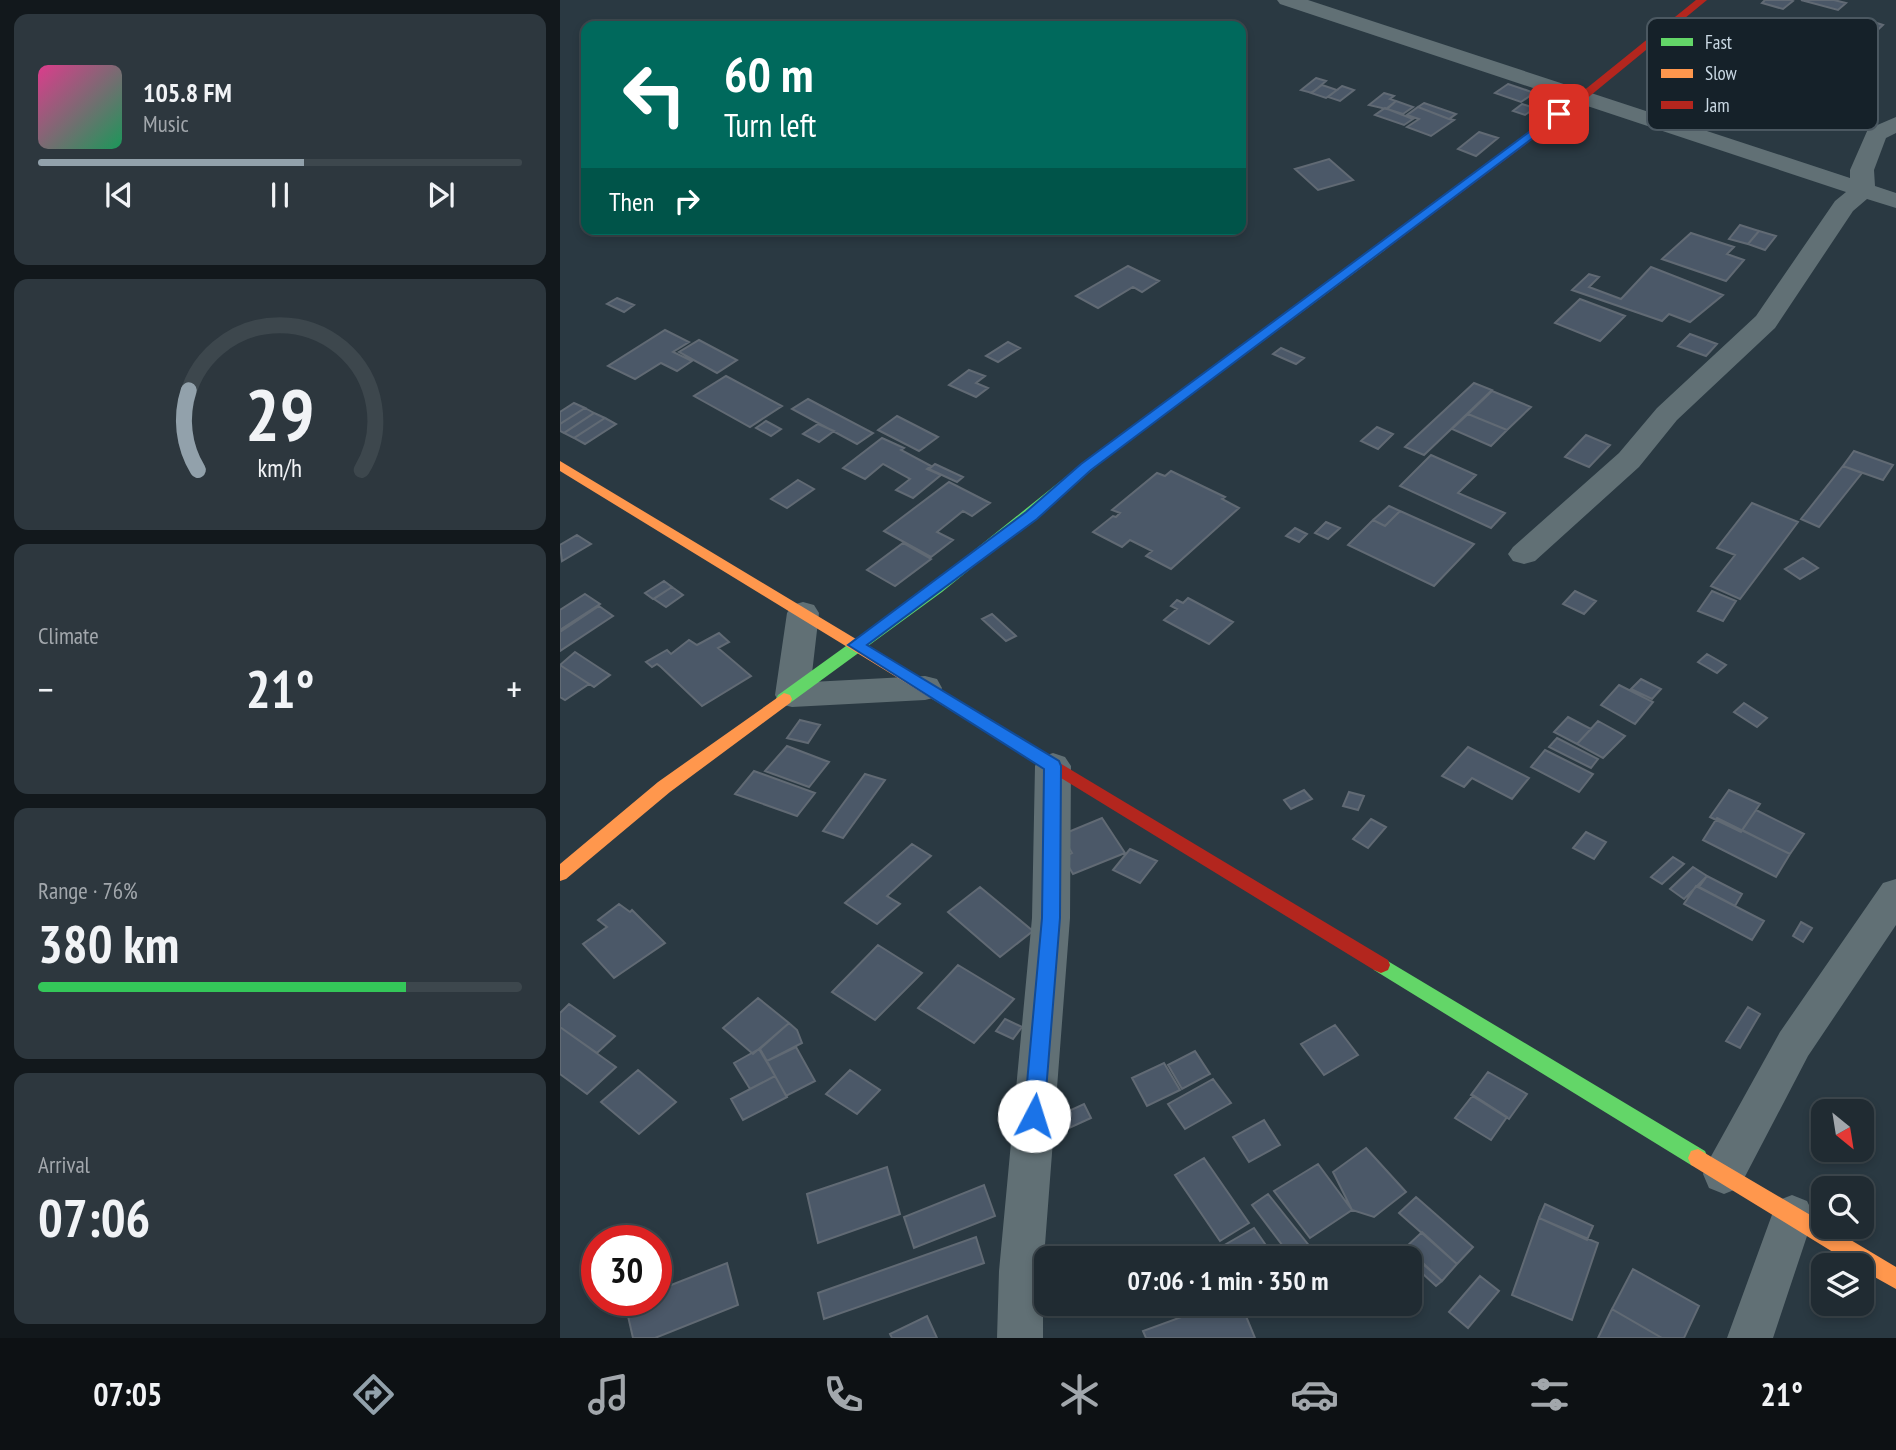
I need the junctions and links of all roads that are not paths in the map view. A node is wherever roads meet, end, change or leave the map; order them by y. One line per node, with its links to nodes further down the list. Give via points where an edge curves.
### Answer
1 (1287, 0): 5 (street)
2 (1702, 0): 3 (street)
3 (1680, 18)
4 (1647, 45): 5 (street)
5 (1581, 98): 6 (street); 14 (street, via 1086,467 1032,515)
6 (1647, 120)
7 (1896, 124): 9 (street, via 1876,134 1862,170)
8 (1679, 130): 9 (street)
9 (1863, 190): 10 (street); 12 (street, via 1844,206 1766,322 1667,414 1629,460)
10 (1896, 201)
11 (560, 466): 13 (street)
12 (1524, 554)
13 (803, 613): 14 (street); 16 (street)
14 (856, 645): 15 (street); 16 (street)
15 (925, 688): 16 (street); 17 (street)
16 (792, 695): 18 (street, via 677,777)
17 (1053, 766): 20 (street); 23 (street, via 1051,918 1021,1270)
18 (560, 874)
19 (1896, 894): 20 (street, via 1794,1044)
20 (1724, 1174): 21 (street)
21 (1792, 1215): 22 (street); 24 (street)
22 (1896, 1279)
23 (1020, 1338)
24 (1750, 1338)

